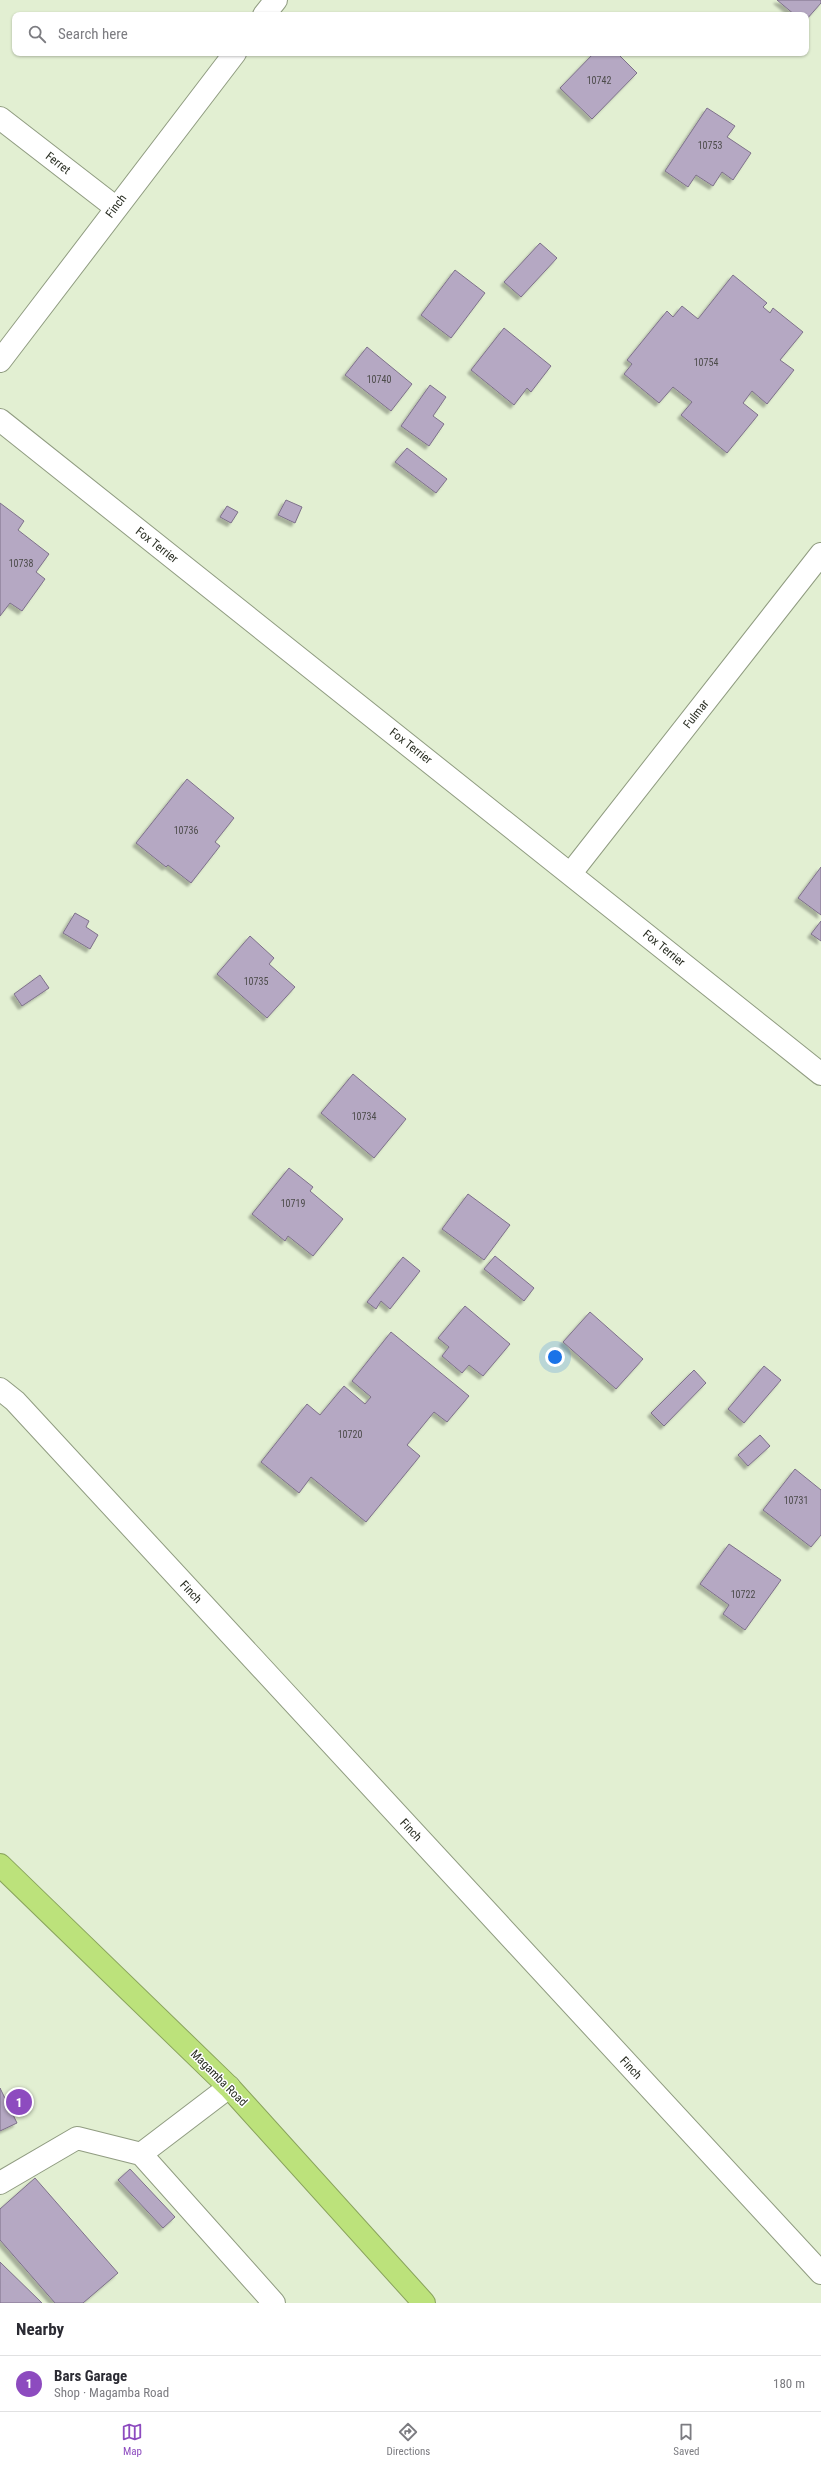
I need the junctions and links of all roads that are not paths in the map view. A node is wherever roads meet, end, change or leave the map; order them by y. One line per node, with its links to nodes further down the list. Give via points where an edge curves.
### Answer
1 (276, 0): 2 (street)
2 (266, 12)
3 (233, 56): 5 (street, Finch)
4 (0, 118): 5 (street, Ferret)
5 (115, 207): 6 (street, Finch)
6 (0, 361)
7 (0, 420): 9 (street, Fox Terrier)
8 (821, 554): 9 (street, Fulmar)
9 (571, 873): 10 (street, Fox Terrier)
10 (821, 1074)
11 (0, 1389): 16 (street, Finch, via 15,1401)
12 (0, 1865): 13 (highway, Magamba Road)
13 (229, 2087): 14 (street); 18 (highway, Magamba Road)
14 (141, 2154): 15 (street, via 77,2138); 17 (street)
15 (0, 2183)
16 (821, 2273)
17 (274, 2303)
18 (424, 2303)

